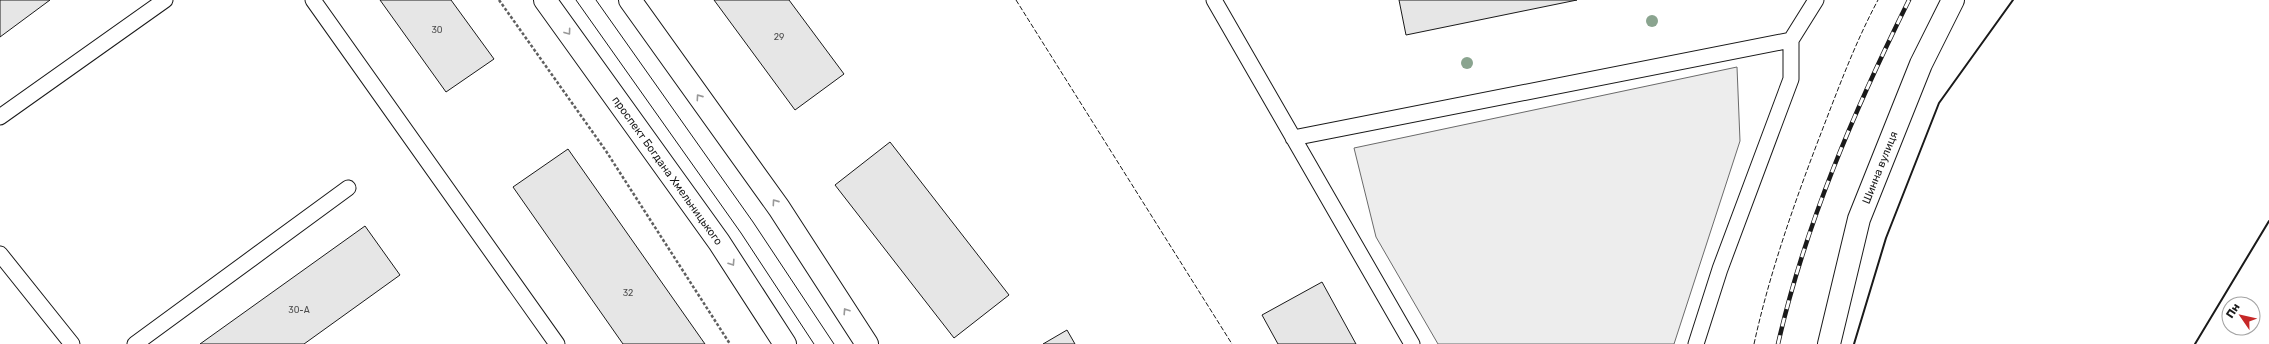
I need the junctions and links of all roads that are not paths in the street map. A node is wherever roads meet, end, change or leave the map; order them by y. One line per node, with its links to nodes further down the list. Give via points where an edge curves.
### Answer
1 (165, 0): 9 (lane)
2 (313, 0): 15 (lane)
3 (545, 0): 16 (main road, проспект Богдана Хмельницького, one-way to 16, via 719,242)
4 (630, 0): 17 (main road, one-way to 4, via 779,208)
5 (1214, 0): 10 (lane)
6 (1816, 0): 8 (lane)
7 (1953, 0): 20 (main road, Шинна вулиця, via 1921,64 1859,219)
8 (1791, 40): 10 (lane); 19 (lane, via 1791,79 1720,269)
9 (0, 117)
10 (1293, 138): 18 (lane)
11 (348, 188): 14 (lane)
12 (0, 254): 13 (lane)
13 (72, 344)
14 (135, 344)
15 (557, 344)
16 (785, 344)
17 (867, 344)
18 (1412, 344)
19 (1696, 344)
20 (1829, 344)

